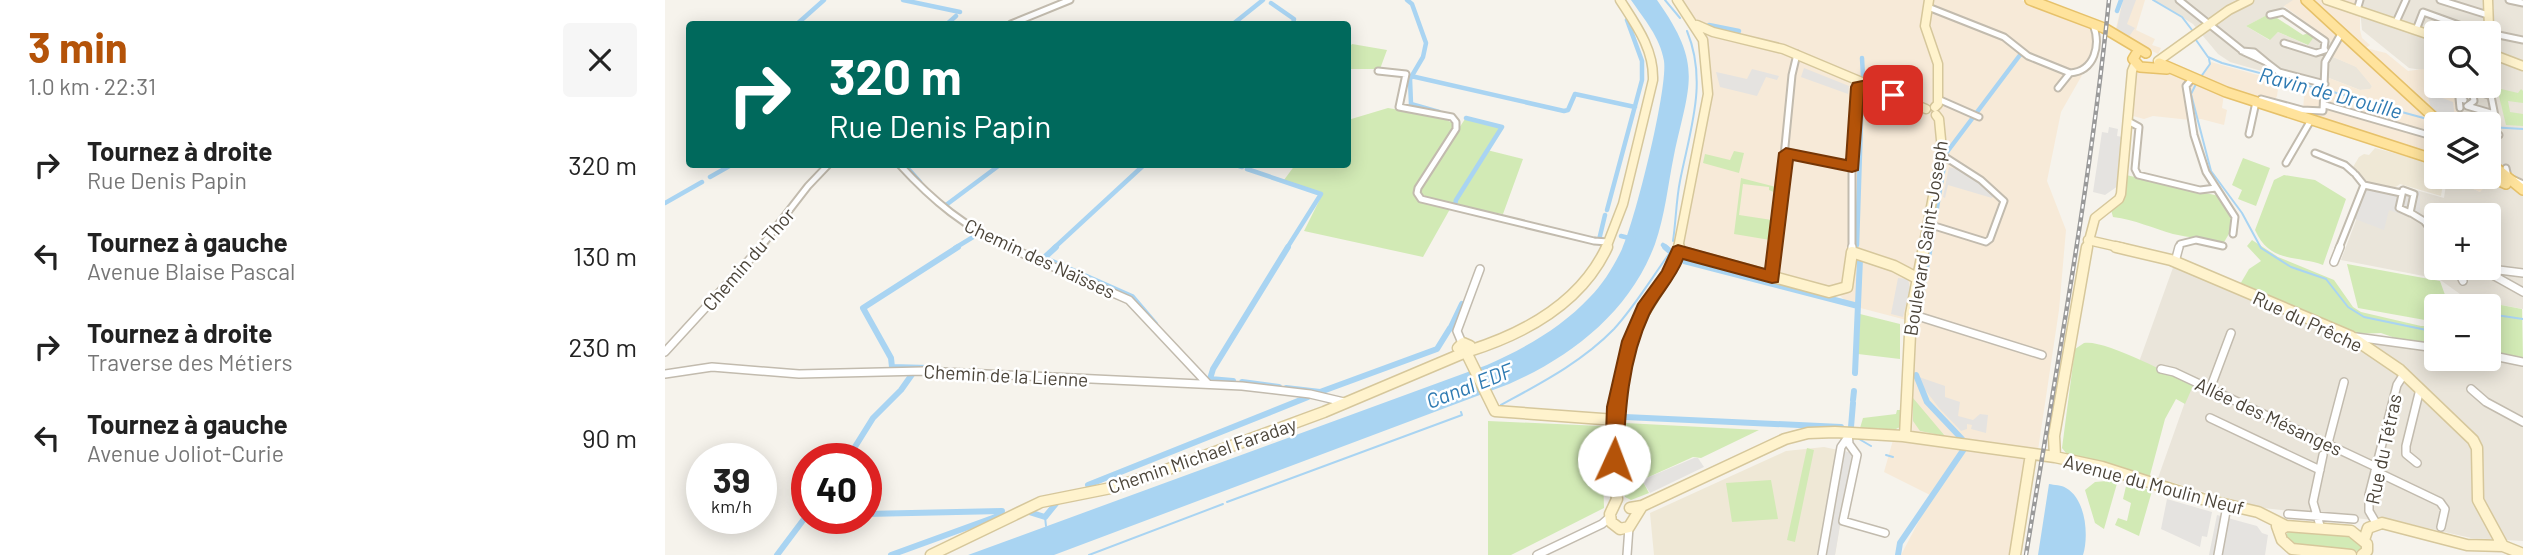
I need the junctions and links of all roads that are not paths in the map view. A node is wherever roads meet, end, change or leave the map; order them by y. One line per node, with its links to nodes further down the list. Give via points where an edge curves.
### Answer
1 (1070, 0): 21 (street)
2 (1620, 0): 82 (street, Chemin Michael Faraday, via 1651,58 1654,75 1626,199)
3 (1677, 0): 28 (street)
4 (2179, 0): 25 (street)
5 (2251, 0): 19 (street)
6 (2330, 0): 17 (street)
7 (2360, 0): 17 (street)
8 (2406, 0): 24 (street)
9 (2440, 0): 18 (street)
10 (2453, 0): 18 (street)
11 (2488, 0): 18 (street)
12 (2509, 0): 15 (street)
13 (2038, 1): 27 (main road)
14 (1929, 3): 42 (street); 54 (street, Boulevard Saint-Joseph, via 1925,26 1938,62)
15 (2523, 3)
16 (2309, 4): 30 (main road)
17 (2358, 10): 24 (street); 26 (street)
18 (2488, 12): 23 (street)
19 (2222, 14): 25 (street)
20 (2270, 15): 35 (street, via 2283,12 2325,41)
21 (1018, 21)
22 (2448, 21): 26 (street, via 2423,12)
23 (2488, 21)
24 (2396, 22): 26 (street)
25 (2210, 23): 38 (street); 47 (street, via 2252,60)
26 (2416, 29): 29 (street)
27 (2100, 30): 33 (main road); 42 (street, via 2093,60 2083,71)
28 (1703, 31): 36 (street); 84 (street, via 1709,94)
29 (2424, 32)
30 (2341, 34): 35 (street); 56 (main road)
31 (2501, 37): 32 (street)
32 (2523, 40)
33 (2130, 42): 38 (main road); 39 (main road)
34 (2284, 43): 35 (street, via 2316,53)
35 (2327, 51): 47 (street)
36 (1797, 54): 44 (street); 63 (street)
37 (2501, 59): 40 (street)
38 (2155, 60): 39 (main road); 39 (main road, via 2144,69); 43 (main road); 45 (main road)
39 (2134, 63): 60 (street)
40 (2523, 66)
41 (1378, 71): 82 (street, via 1406,74 1399,107 1452,117 1457,123 1418,188 1421,199)
42 (2070, 73): 46 (street)
43 (2191, 80): 48 (main road); 74 (street, via 2186,89 2193,123 2203,164)
44 (1860, 83): 54 (street, via 1926,109); 68 (street)
45 (2211, 87): 48 (main road); 53 (street, via 2302,110 2321,112)
46 (2058, 88)
47 (2325, 88): 53 (street)
48 (2226, 92): 51 (main road)
49 (2462, 98): 52 (street)
50 (2474, 98): 52 (street)
51 (2256, 102): 59 (main road); 61 (street)
52 (2466, 102): 55 (street, via 2459,98); 57 (street)
53 (2325, 105): 62 (street)
54 (1937, 107): 58 (street); 65 (street, Boulevard Saint-Joseph)
55 (2460, 108)
56 (2428, 112)
57 (2485, 112)
58 (1976, 116)
59 (2311, 120): 66 (main road); 67 (street)
60 (2128, 121): 74 (street, via 2139,127 2138,175 2200,190); 81 (street, via 2120,196 2095,218)
61 (2249, 134)
62 (2424, 134)
63 (1786, 153): 68 (street); 93 (street)
64 (2315, 153): 73 (street, via 2347,166)
65 (1942, 155): 79 (street, Boulevard Saint-Joseph); 79 (street, via 2004,201 1986,242)
66 (2424, 156)
67 (2286, 163)
68 (1852, 167): 85 (street)
69 (825, 168): 101 (street, Chemin du Thor, via 741,271)
70 (903, 168): 109 (street, Chemin des Naïsses, via 948,213 973,229 1129,300)
71 (2502, 169): 75 (street); 75 (main road, via 2512,183)
72 (2501, 180): 75 (main road)
73 (2364, 185): 76 (street); 87 (street)
74 (2216, 188): 80 (street, via 2235,217)
75 (2523, 188)
76 (2401, 194): 77 (street, via 2400,209); 77 (street, via 2404,189 2414,194)
77 (2411, 213): 78 (street)
78 (2424, 223)
79 (1928, 224): 92 (street, Boulevard Saint-Joseph)
80 (2233, 234)
81 (2088, 240): 86 (street, Rue du Prêche); 122 (street, via 2054,436)
82 (1607, 245): 100 (street, Chemin Michael Faraday, via 1590,279 1547,318)
83 (2223, 246): 86 (street, via 2187,240)
84 (1678, 251): 93 (street); 115 (street, via 1635,327)
85 (1851, 252): 88 (street); 93 (street, via 1844,289 1829,292)
86 (2174, 259): 98 (street, Rue du Prêche)
87 (2334, 262)
88 (1894, 266): 92 (street)
89 (1480, 269): 100 (street, via 1458,327)
90 (2501, 270): 91 (street)
91 (2523, 273)
92 (1918, 274): 96 (street, Boulevard Saint-Joseph)
93 (1772, 277)
94 (2501, 279): 95 (street)
95 (2523, 292)
96 (1911, 314): 102 (street); 117 (street, Boulevard Saint-Joseph)
97 (2231, 333): 112 (street)
98 (2350, 336): 99 (street); 107 (street, Rue du Prêche)
99 (2424, 346)
100 (1465, 350): 113 (street, Chemin Michael Faraday); 115 (street, via 1497,412)
101 (665, 352)
102 (2042, 355)
103 (2501, 357): 104 (street)
104 (2523, 362)
105 (2161, 369): 112 (street, Allée des Mésanges)
106 (665, 374): 109 (street, Chemin de la Lienne, via 718,367 806,374 917,370)
107 (2404, 374): 110 (street, Rue du Prêche); 124 (street, Rue du Tétras)
108 (2344, 382): 119 (street)
109 (1208, 384): 113 (street, Chemin de la Lienne, via 1286,391)
110 (2420, 388): 123 (street, via 2406,446 2406,454); 136 (street, Rue du Prêche, via 2475,443 2478,500)
111 (2471, 388): 116 (street, via 2486,402)
112 (2210, 389): 119 (street, Allée des Mésanges)
113 (1346, 403): 140 (street, Chemin Michael Faraday, via 1126,484 1046,500)
114 (2210, 418): 125 (street)
115 (1616, 420): 128 (street, via 1613,478)
116 (2523, 422)
117 (1907, 427): 118 (street, Avenue du Moulin Neuf); 120 (street, Avenue du Moulin Neuf, via 1929,439)
118 (1848, 435): 128 (street, Avenue du Moulin Neuf, via 1813,432 1792,436); 134 (street, via 1857,455 1843,521); 143 (street, via 1841,447)
119 (2328, 443): 124 (street, Allée des Mésanges)
120 (2031, 454): 122 (street, Avenue du Moulin Neuf); 144 (street)
121 (2323, 455): 125 (street)
122 (2055, 457): 126 (street, Avenue du Moulin Neuf)
123 (2417, 463)
124 (2375, 469): 132 (street, Allée des Mésanges, via 2442,504); 135 (street, Rue du Tétras, via 2368,504)
125 (2320, 470): 129 (street, via 2313,502)
126 (2227, 506): 131 (street, Avenue du Moulin Neuf, via 2258,512); 145 (street)
127 (2288, 514): 129 (street)
128 (1619, 516): 141 (street); 142 (street)
129 (2317, 516): 130 (street); 133 (street)
130 (2354, 519)
131 (2280, 526): 133 (street, Avenue du Moulin Neuf); 137 (street)
132 (2441, 527)
133 (2321, 529): 135 (street, Avenue du Moulin Neuf, via 2353,532)
134 (1885, 533)
135 (2368, 542): 136 (street)
136 (2503, 546): 139 (street)
137 (2289, 551): 138 (street)
138 (2328, 554): 146 (street)
139 (2523, 554)
140 (931, 555)
141 (1537, 555)
142 (1627, 555)
143 (1822, 555)
144 (2015, 555)
145 (2218, 555)
146 (2351, 555)

